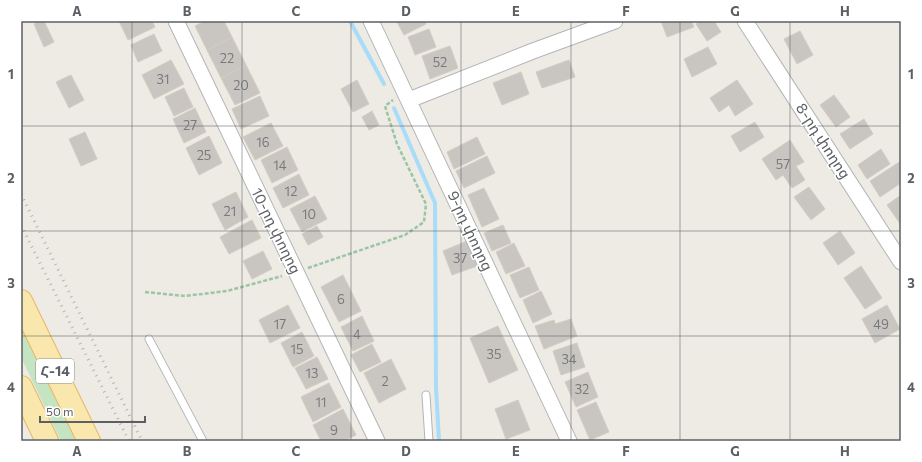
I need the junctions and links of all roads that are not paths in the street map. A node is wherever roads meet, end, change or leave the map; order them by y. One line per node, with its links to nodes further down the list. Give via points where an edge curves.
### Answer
1 (176, 21): 14 (street, 10-րդ փողոց)
2 (371, 21): 5 (street, 9-րդ փողոց)
3 (615, 21): 5 (street)
4 (745, 21): 6 (street, 8-րդ փողոց)
5 (409, 100): 16 (street, 9-րդ փողոց)
6 (901, 262)
7 (21, 301): 12 (main road, Հ-14)
8 (149, 339): 13 (lane)
9 (21, 387): 11 (main road, Հ-14)
10 (426, 395): 15 (lane)
11 (47, 441)
12 (89, 441)
13 (203, 441)
14 (377, 441)
15 (429, 441)
16 (569, 441)

